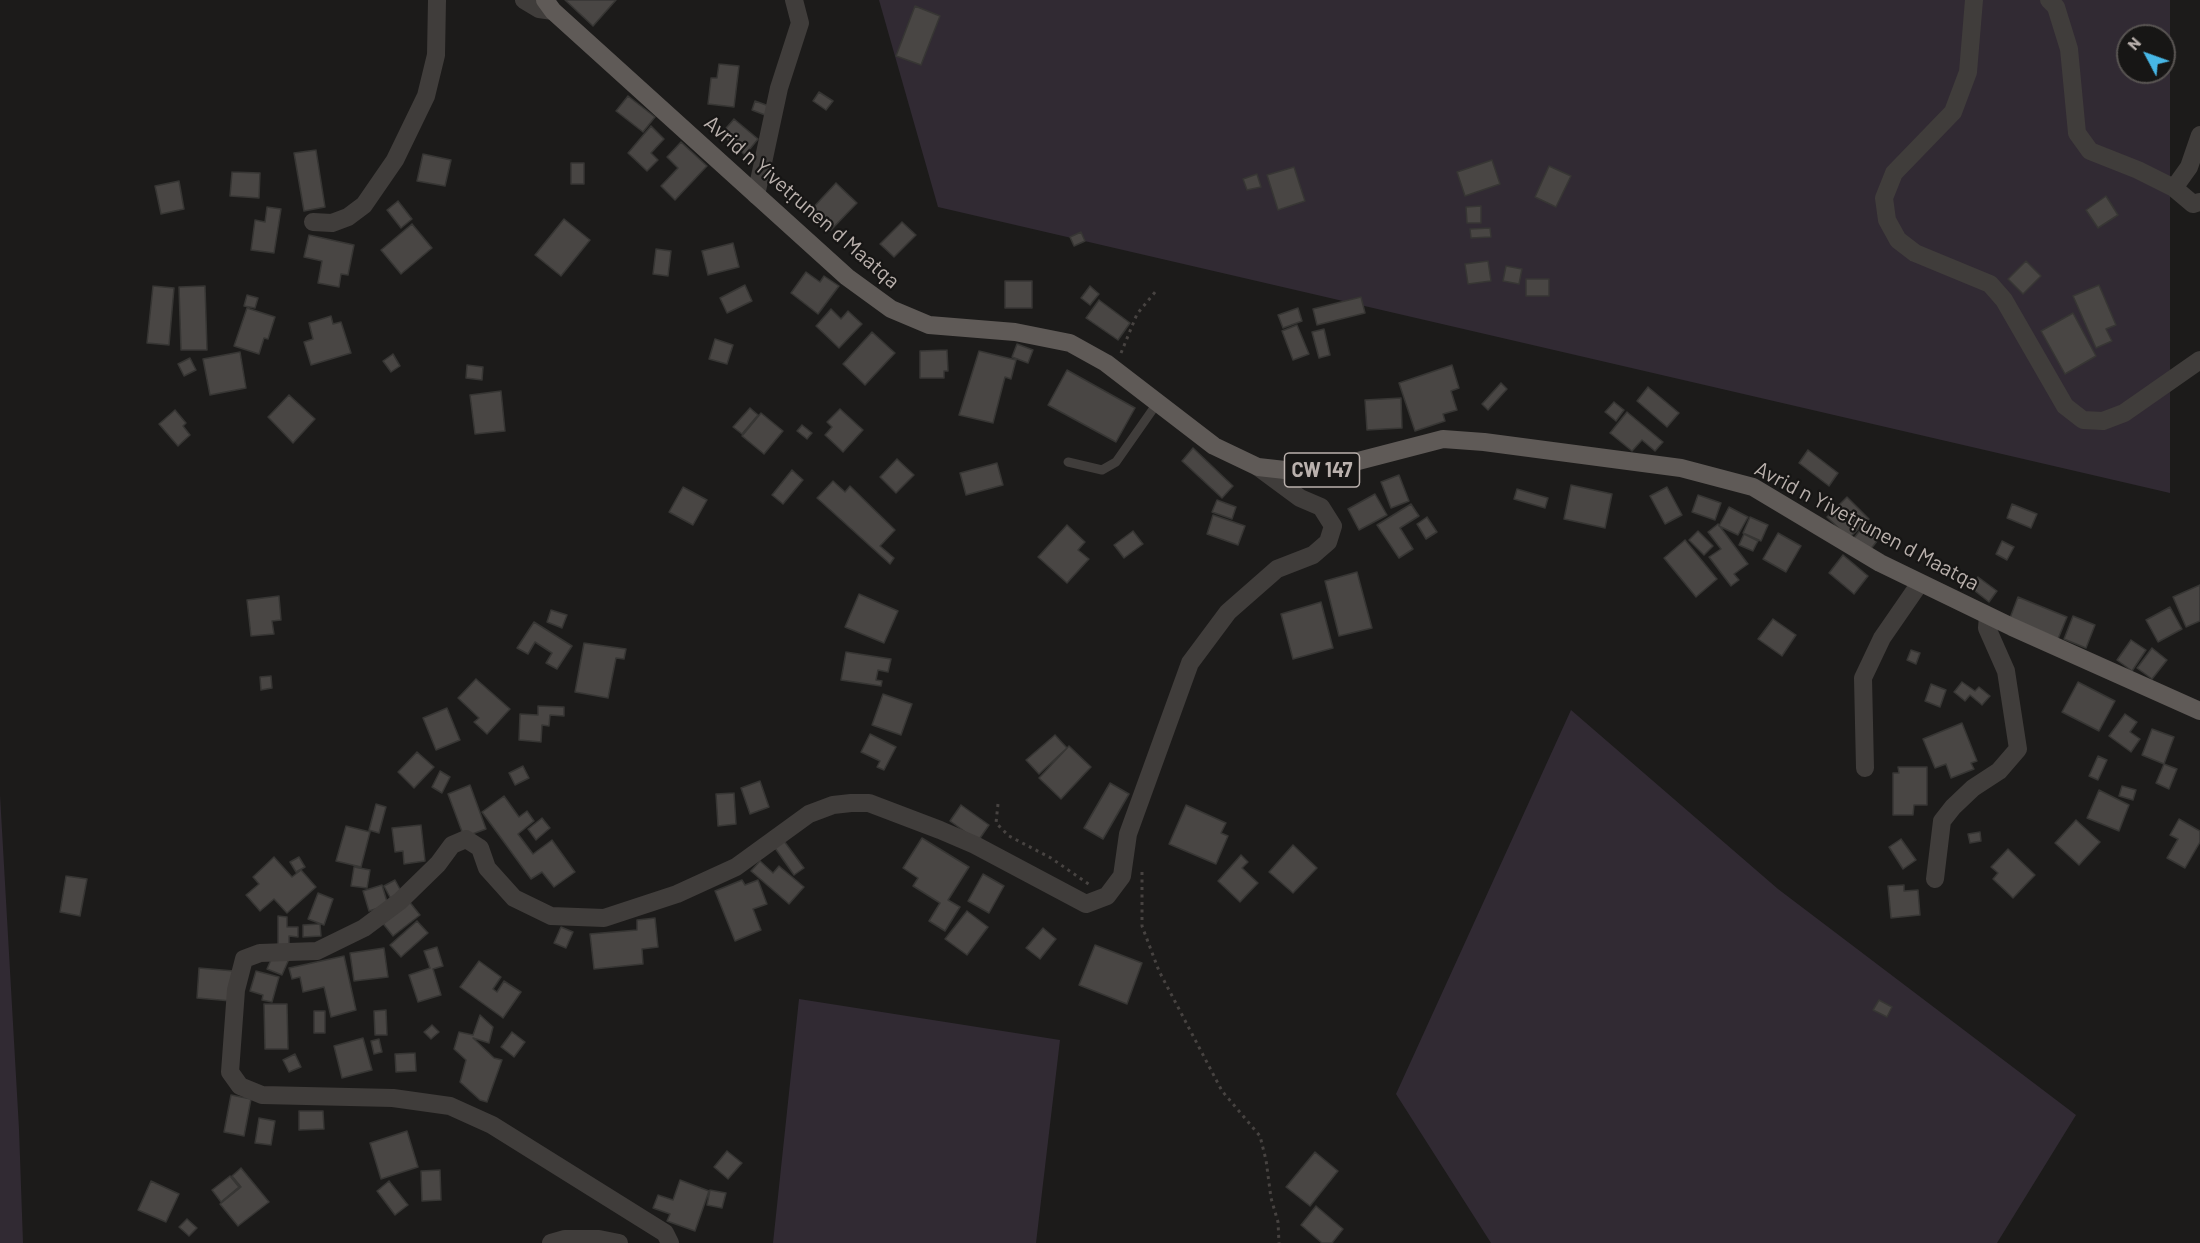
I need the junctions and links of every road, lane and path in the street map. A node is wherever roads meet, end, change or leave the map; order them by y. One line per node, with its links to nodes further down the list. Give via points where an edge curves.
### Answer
1 (437, 0): 11 (street, via 436,55 426,96 395,160 364,206 332,223)
2 (524, 0): 6 (street, via 539,9)
3 (794, 0): 9 (street, via 800,23 779,87)
4 (1974, 0): 13 (street, via 1968,72 1953,112 1894,173 1884,198 1887,220 1898,240 1915,253 1990,284 2004,300 2065,406 2083,420 2103,422 2124,413)
5 (2049, 0): 8 (street, via 2056,7 2069,49 2077,133 2090,151)
6 (549, 6): 9 (main road, Avrid n Yivetṛunen d Maatqa / CW 147)
7 (2200, 135): 8 (street, via 2189,167)
8 (2174, 188): 10 (street, via 2193,204)
9 (756, 195): 14 (main road, Avrid n Yivetṛunen d Maatqa / CW 147, via 847,277 891,309 929,325 1015,332 1070,343)
10 (2200, 202)
11 (313, 222)
12 (1156, 291): 14 (path, via 1137,314)
13 (2200, 360)
14 (1113, 368): 15 (main road, Avrid n Yivetṛunen d Maatqa / CW 147)
15 (1158, 402): 16 (lane, via 1116,462 1102,470); 17 (main road, Avrid n Yivetṛunen d Maatqa / CW 147, via 1214,446)
16 (1068, 462)
17 (1258, 468): 18 (main road, Avrid n Yivetṛunen d Maatqa / CW 147, via 1312,473 1443,439 1681,468 1753,487); 25 (street, via 1300,498 1321,507 1333,526 1328,542 1313,555 1277,569 1228,612 1190,663 1128,834 1122,876)
18 (1920, 583): 19 (main road, Avrid n Yivetṛunen d Maatqa / CW 147); 21 (street, via 1882,638 1863,678)
19 (1988, 616): 20 (main road, Avrid n Yivetṛunen d Maatqa / CW 147); 24 (street, via 1987,628 2006,671 2018,749 1942,821)
20 (2200, 711)
21 (1866, 768)
22 (998, 804): 25 (path, via 996,823 1009,836 1051,858)
23 (1142, 867): 29 (path, via 1142,926 1159,970 1222,1091 1260,1136)
24 (1935, 879)
25 (1107, 896): 28 (street, via 1086,904 957,837 869,803 851,803 809,814 736,867 677,894 604,918 551,916 514,898 487,868 480,848 466,839 452,845 400,902 364,928 317,951 260,953 244,959 236,990 230,1071 240,1086 262,1095 393,1098 450,1106 492,1125 665,1233)
26 (551, 1243): 27 (street, via 599,1239)
27 (619, 1243)
28 (670, 1243)
29 (1279, 1243)

